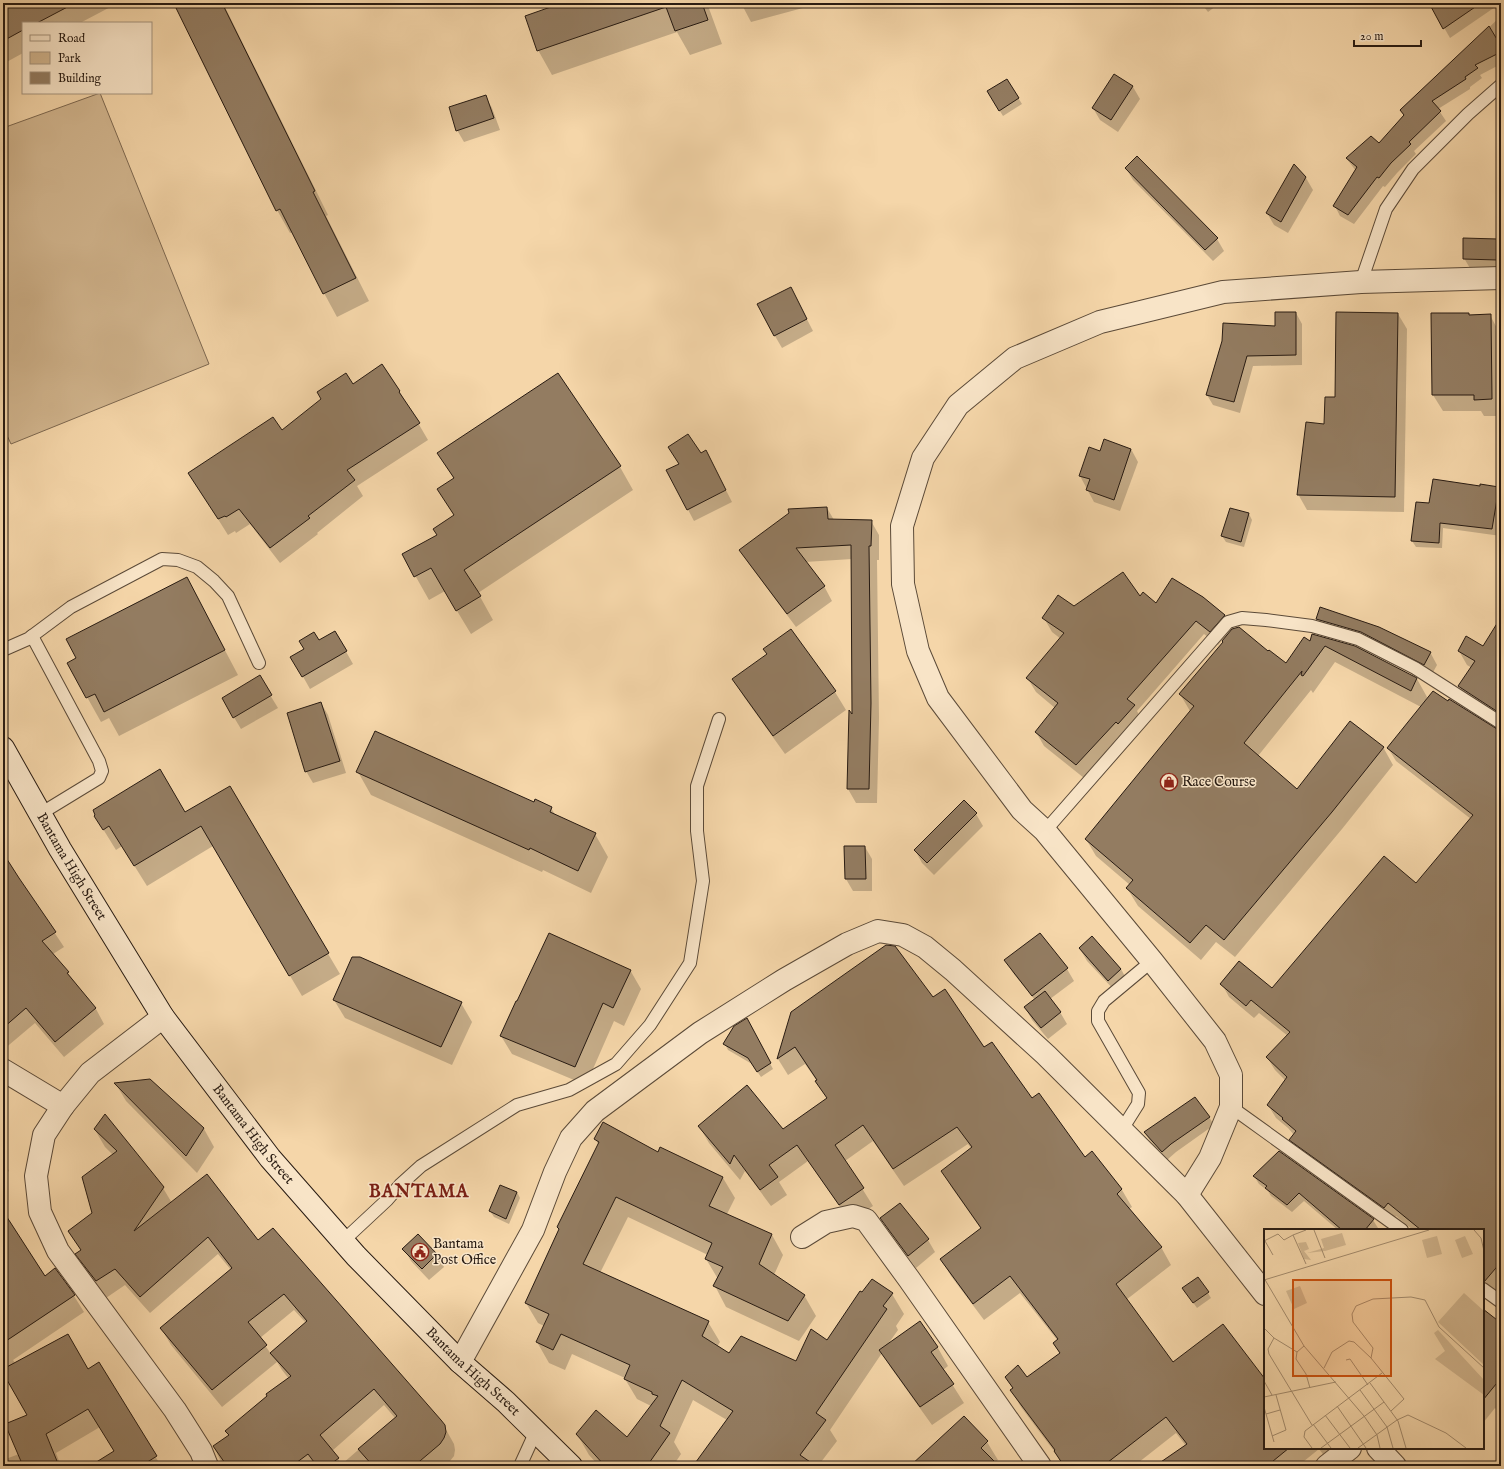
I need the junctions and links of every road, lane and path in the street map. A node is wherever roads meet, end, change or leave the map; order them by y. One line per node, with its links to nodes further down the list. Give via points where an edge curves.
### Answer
1 (1501, 84): 3 (lane, via 1468,114 1410,175 1386,209)
2 (1501, 278): 3 (street)
3 (1361, 282): 11 (street, via 1223,292 1100,322 1015,358 958,405 923,458 902,526 903,584 918,651 938,698 1022,810)
4 (32, 636): 5 (lane); 6 (lane, via 71,607 162,559 178,560 197,568 228,596); 10 (lane, via 99,760 102,771 99,778)
5 (3, 650)
6 (259, 663)
7 (719, 719): 21 (lane, via 697,786 697,831 703,881 690,963 650,1026 616,1064 569,1090 517,1105 421,1166)
8 (1501, 723): 11 (lane, via 1415,668 1358,639 1312,626 1242,618 1228,622)
9 (3, 748): 10 (street, Bantama High Street)
10 (40, 814): 13 (street, Bantama High Street)
11 (1045, 831): 12 (street)
12 (1152, 961): 16 (street, via 1215,1041 1230,1075); 17 (lane, via 1104,1001 1098,1011 1098,1021 1139,1093 1138,1104)
13 (163, 1017): 15 (street, via 90,1073); 21 (street, Bantama High Street, via 270,1158)
14 (3, 1070): 15 (street)
15 (62, 1106): 29 (street, via 44,1135 36,1176 40,1212 58,1251 175,1410)
16 (1231, 1107): 18 (street, via 1210,1158); 19 (lane)
17 (1121, 1131): 18 (street); 25 (street, via 1046,1055 953,970 925,947 903,935 878,931 847,944 784,980 700,1033 595,1111 572,1138 555,1172 533,1230)
18 (1187, 1195): 23 (street)
19 (1401, 1229)
20 (802, 1237): 32 (street, via 826,1222 853,1216 866,1220)
21 (343, 1241): 25 (street, Bantama High Street)
22 (1484, 1290): 24 (lane)
23 (1264, 1293)
24 (1501, 1302)
25 (460, 1362): 26 (street, Bantama High Street)
26 (536, 1431): 30 (lane); 31 (street, Bantama High Street)
27 (1349, 1449): 33 (street)
28 (1379, 1449): 34 (street)
29 (207, 1466)
30 (520, 1466)
31 (571, 1466)
32 (1040, 1466)
33 (1327, 1466)
34 (1394, 1466)

